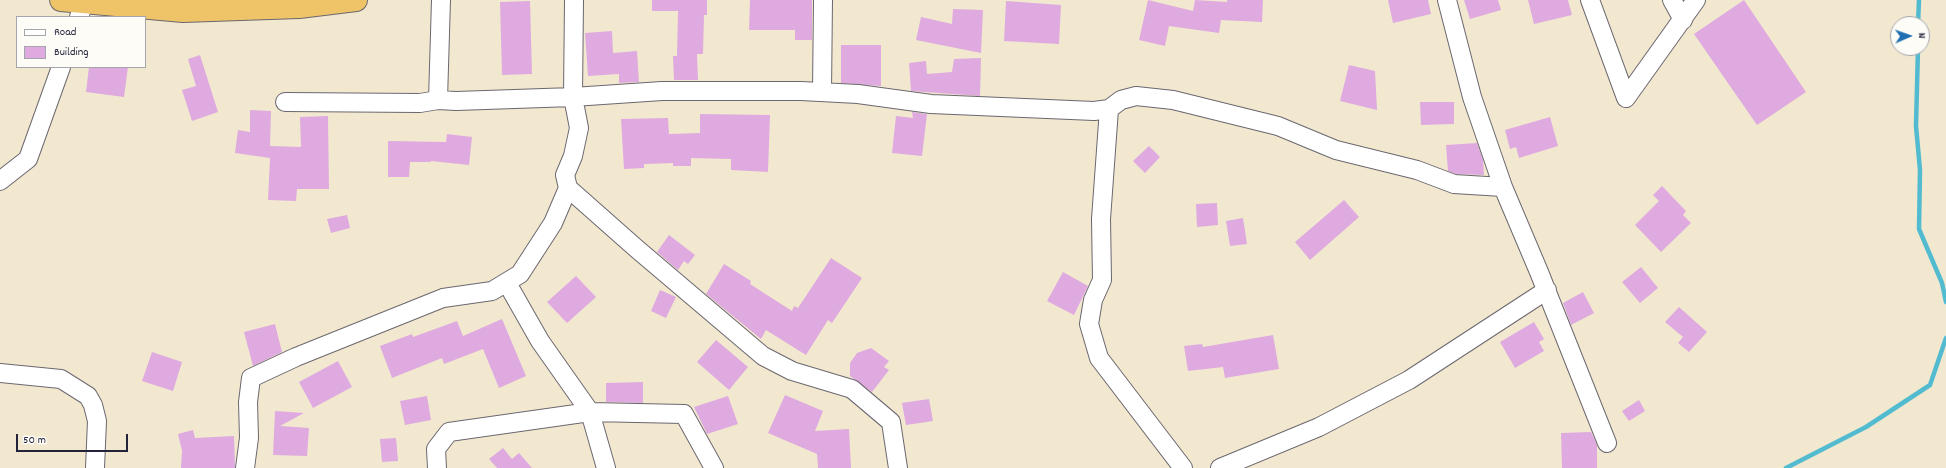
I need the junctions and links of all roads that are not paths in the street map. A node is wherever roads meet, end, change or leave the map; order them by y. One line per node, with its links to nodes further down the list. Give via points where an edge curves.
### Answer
1 (60, 0): 10 (highway)
2 (356, 0): 10 (highway, via 292,8)
3 (440, 0): 15 (street)
4 (574, 0): 14 (street)
5 (823, 0): 13 (street)
6 (1447, 0): 19 (street, via 1472,97)
7 (1590, 0): 11 (street, via 1626,98)
8 (1672, 0): 11 (street)
9 (1696, 0): 11 (street)
10 (81, 10)
11 (1683, 20)
12 (61, 68): 18 (street, via 28,160)
13 (822, 92): 14 (street, via 662,90); 17 (street, via 994,108 1094,111)
14 (573, 97): 15 (street); 20 (street, via 579,128 566,175)
15 (438, 100): 16 (street, via 420,103)
16 (285, 102)
17 (1109, 108): 19 (street, via 1121,100 1136,96 1173,100 1278,126 1336,150 1417,170 1454,184); 32 (street, via 1101,219 1102,280 1093,300 1089,324 1099,358)
18 (0, 181)
19 (1503, 187): 22 (street)
20 (568, 188): 21 (street, via 553,223 530,260 520,274); 31 (street, via 763,356 792,371 852,389 891,422)
21 (507, 283): 24 (street, via 540,341); 27 (street, via 492,291 444,298 296,357 251,378)
22 (1547, 290): 25 (street); 33 (street, via 1409,380 1319,427)
23 (0, 373): 26 (street, via 61,379 88,396 97,421)
24 (590, 412): 28 (street, via 449,432 436,449); 29 (street); 30 (street, via 684,414)
25 (1607, 443)
26 (95, 468)
27 (245, 468)
28 (437, 468)
29 (606, 468)
30 (714, 468)
31 (898, 468)
32 (1183, 468)
33 (1220, 468)

